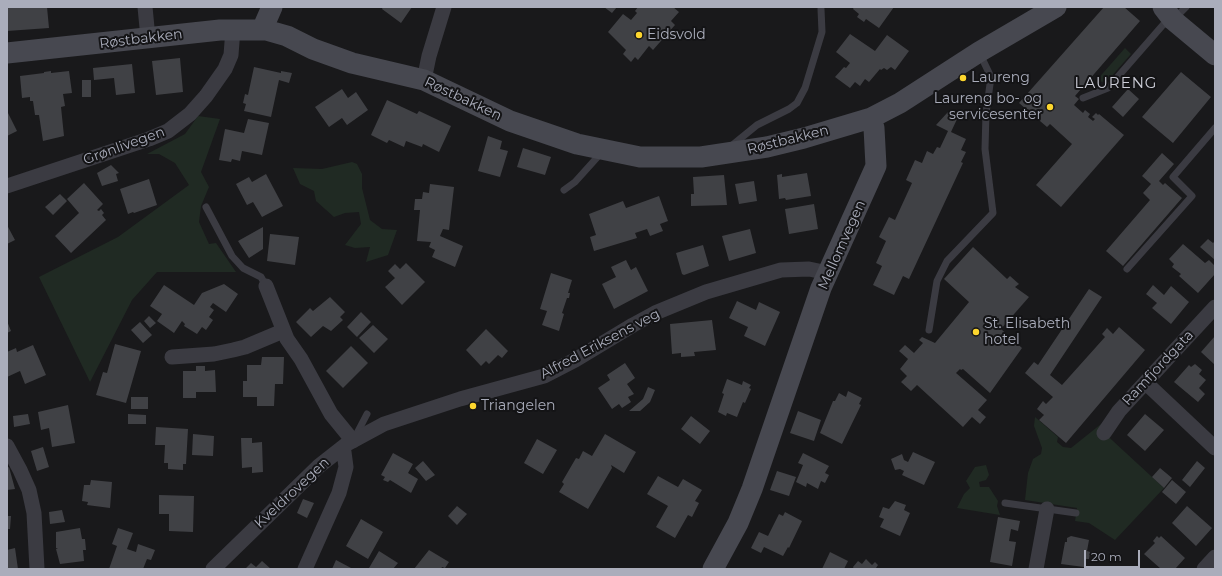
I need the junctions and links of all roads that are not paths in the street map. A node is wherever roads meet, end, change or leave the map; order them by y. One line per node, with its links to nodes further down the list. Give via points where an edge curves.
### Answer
1 (146, 7): 9 (street)
2 (272, 7): 8 (street)
3 (444, 7): 13 (street)
4 (1056, 7): 10 (street)
5 (821, 9): 18 (lane, via 822,32 805,88 797,103 739,138)
6 (1173, 13): 12 (street); 14 (lane, via 1108,88)
7 (234, 29): 8 (street, Røstbakken); 9 (street, Røstbakken); 19 (street, Grønlivegen, via 231,55 225,69 190,114 168,130 142,142)
8 (262, 30): 13 (street, Røstbakken, via 287,36 352,63)
9 (148, 38): 11 (street, Røstbakken)
10 (979, 52): 15 (street, via 900,103); 26 (lane, via 992,77 986,113 985,149 993,213 947,261 937,281)
11 (7, 53)
12 (1215, 55)
13 (424, 80): 17 (street, Røstbakken, via 510,121 577,144)
14 (1083, 98)
15 (871, 118): 18 (street, Røstbakken, via 796,140); 23 (street, Mellomvegen, via 876,166)
16 (1215, 128): 22 (lane, via 1173,177 1192,196)
17 (603, 150): 18 (street, Røstbakken, via 640,157 665,158); 20 (lane, via 575,182)
18 (722, 153)
19 (7, 186)
20 (564, 190)
21 (206, 207): 24 (lane, via 232,256 243,268 261,277)
22 (1128, 269)
23 (828, 273): 32 (street, Alfred Eriksens veg, via 809,269 781,270 706,292 655,313 544,376 460,399 384,424); 42 (street, Mellomvegen, via 752,489 738,523)
24 (266, 286): 27 (street)
25 (1215, 306): 29 (street, Ramfjordgata)
26 (929, 330)
27 (283, 331): 28 (street, via 233,350); 32 (street)
28 (172, 357)
29 (1146, 383): 31 (street, Ramfjordgata, via 1119,411); 34 (street)
30 (367, 414): 32 (lane, Kveldrovegen)
31 (1104, 432)
32 (348, 444): 40 (street, Kveldrovegen, via 288,495); 41 (street, via 344,452 346,467 339,493)
33 (7, 446): 39 (street, via 20,470 34,513)
34 (1215, 448)
35 (1005, 503): 36 (lane)
36 (1047, 509): 37 (lane); 43 (street)
37 (1076, 513)
38 (1215, 557): 44 (street)
39 (37, 569)
40 (213, 569)
41 (305, 569)
42 (713, 569)
43 (1036, 569)
44 (1204, 569)

